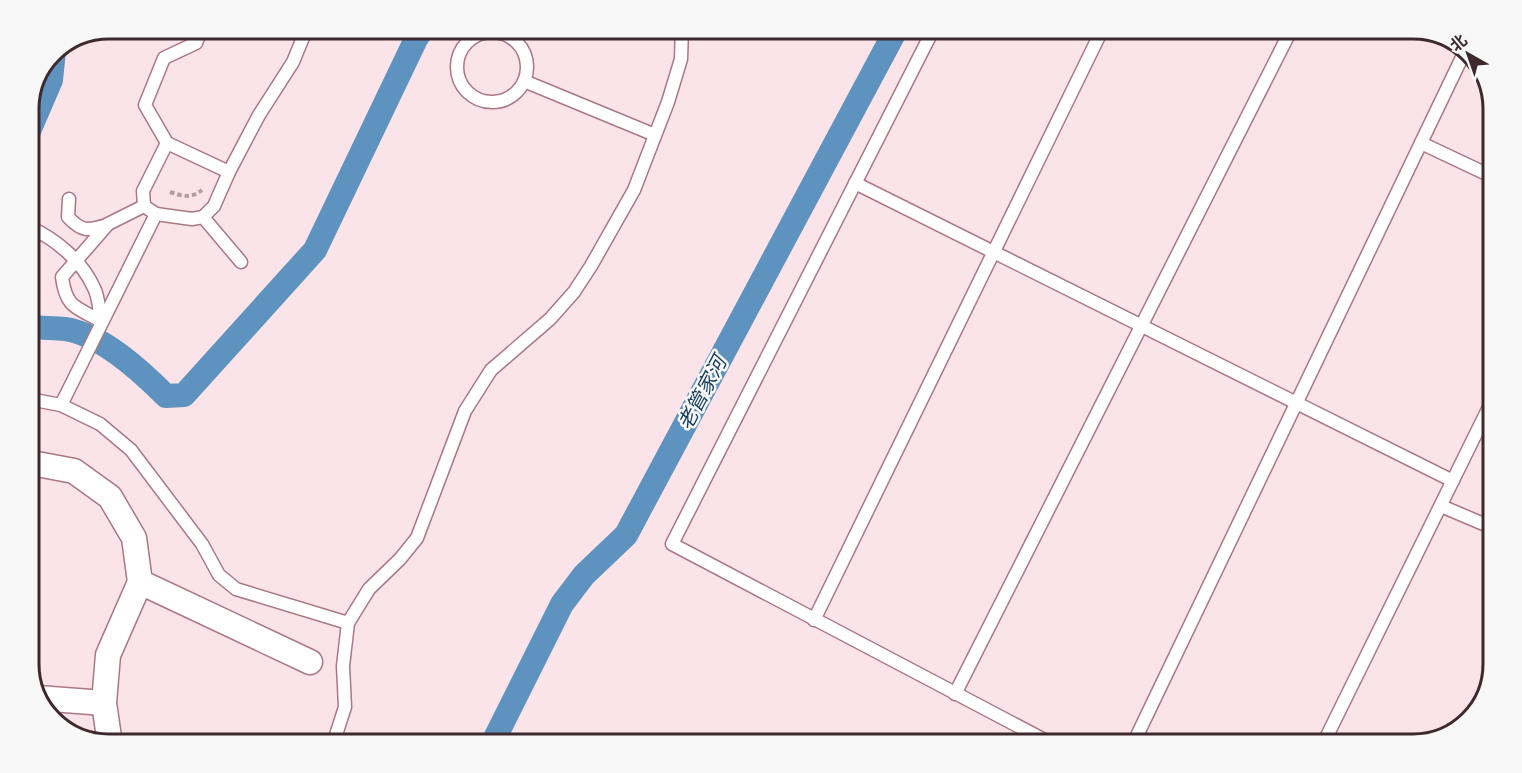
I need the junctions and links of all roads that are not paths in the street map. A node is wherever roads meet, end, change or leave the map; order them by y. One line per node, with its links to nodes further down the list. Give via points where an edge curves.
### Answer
1 (198, 39): 12 (lane, via 164,58 145,105)
2 (302, 39): 14 (lane)
3 (471, 39): 10 (lane, via 458,58 457,70 465,91 485,102 497,102 508,98)
4 (512, 39): 10 (lane, via 526,59)
5 (682, 39): 11 (lane, via 681,59)
6 (928, 39): 16 (lane)
7 (1098, 39): 23 (lane)
8 (1286, 39): 27 (lane)
9 (1461, 58): 13 (lane)
10 (524, 81): 11 (lane)
11 (655, 135): 38 (lane, via 634,190 591,266 550,319 491,370 465,411 417,538 369,589)
12 (167, 143): 14 (lane); 18 (lane, via 143,191)
13 (1421, 143): 15 (lane); 29 (lane)
14 (229, 171): 20 (lane, via 214,206)
15 (1483, 172)
16 (855, 183): 23 (lane); 37 (lane, via 672,544)
17 (69, 199): 21 (lane, via 68,217 77,228 91,230)
18 (144, 206): 19 (lane); 21 (lane)
19 (156, 214): 20 (lane); 26 (lane)
20 (204, 217): 25 (lane)
21 (108, 224): 24 (lane)
22 (39, 232): 24 (lane)
23 (994, 252): 27 (lane); 37 (lane)
24 (76, 260): 26 (lane, via 95,289); 26 (lane, via 62,277 64,295 74,306)
25 (241, 262)
26 (101, 321): 30 (lane)
27 (1141, 326): 29 (lane); 40 (lane)
28 (39, 401): 30 (lane)
29 (1296, 403): 33 (lane); 46 (lane)
30 (61, 405): 38 (lane, via 100,424 131,450 202,544 219,575 236,589)
31 (1483, 420): 33 (lane)
32 (39, 464): 36 (street, via 74,471 110,496 134,538)
33 (1453, 481): 34 (lane)
34 (1441, 506): 35 (lane); 47 (lane)
35 (1483, 524)
36 (140, 582): 39 (street); 42 (street, via 108,654)
37 (814, 620): 40 (lane)
38 (348, 623): 44 (lane, via 343,666 345,707)
39 (310, 663)
40 (955, 694): 45 (lane)
41 (48, 699): 42 (street)
42 (104, 703): 43 (street)
43 (109, 734)
44 (336, 734)
45 (1033, 734)
46 (1138, 734)
47 (1328, 734)

